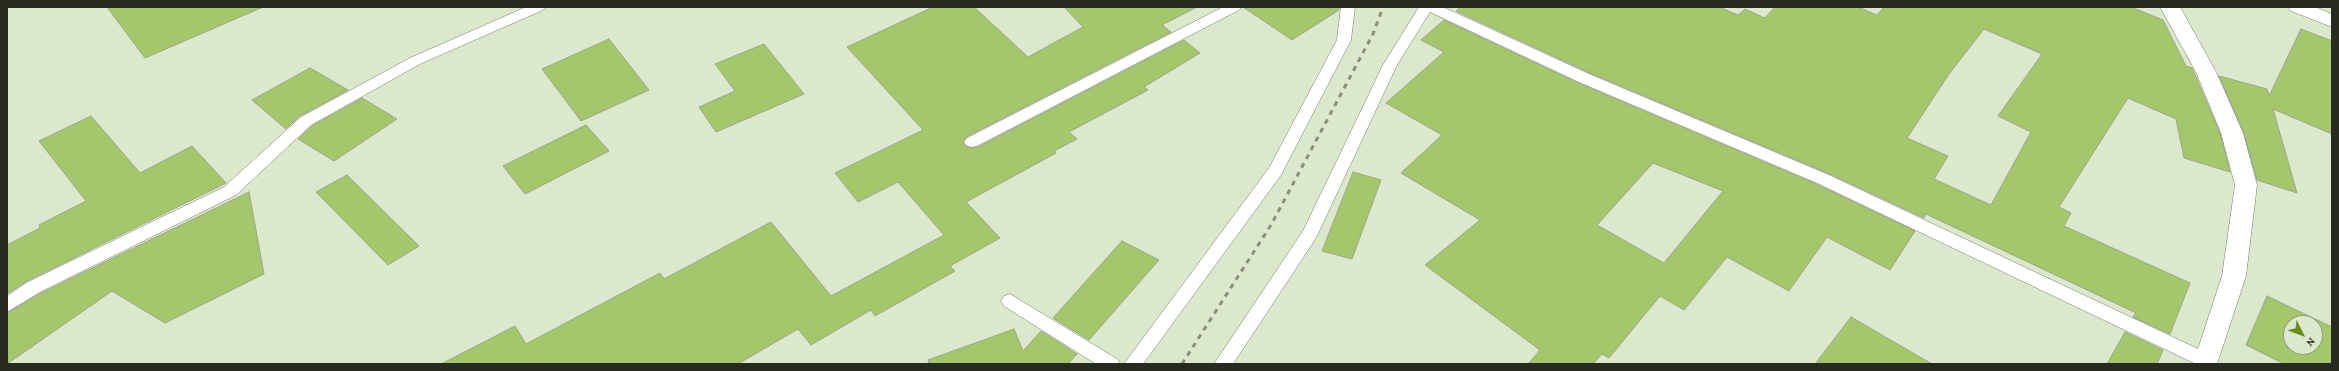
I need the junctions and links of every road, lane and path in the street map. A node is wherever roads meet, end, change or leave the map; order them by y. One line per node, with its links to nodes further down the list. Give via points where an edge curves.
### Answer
1 (538, 7): 11 (lane, via 415,61 306,121 230,191 34,287)
2 (1234, 7): 9 (lane)
3 (1348, 7): 14 (lane, via 1344,40 1275,171)
4 (1426, 7): 15 (lane, via 1390,65 1310,234)
5 (1431, 7): 12 (lane, via 1584,78 1823,179)
6 (2170, 7): 12 (street, via 2206,72 2232,133 2246,185 2234,276)
7 (2298, 7): 8 (street)
8 (2332, 21)
9 (972, 142)
10 (1010, 301): 13 (lane)
11 (7, 305)
12 (2205, 362)
13 (1111, 364)
14 (1133, 364)
15 (1224, 364)

